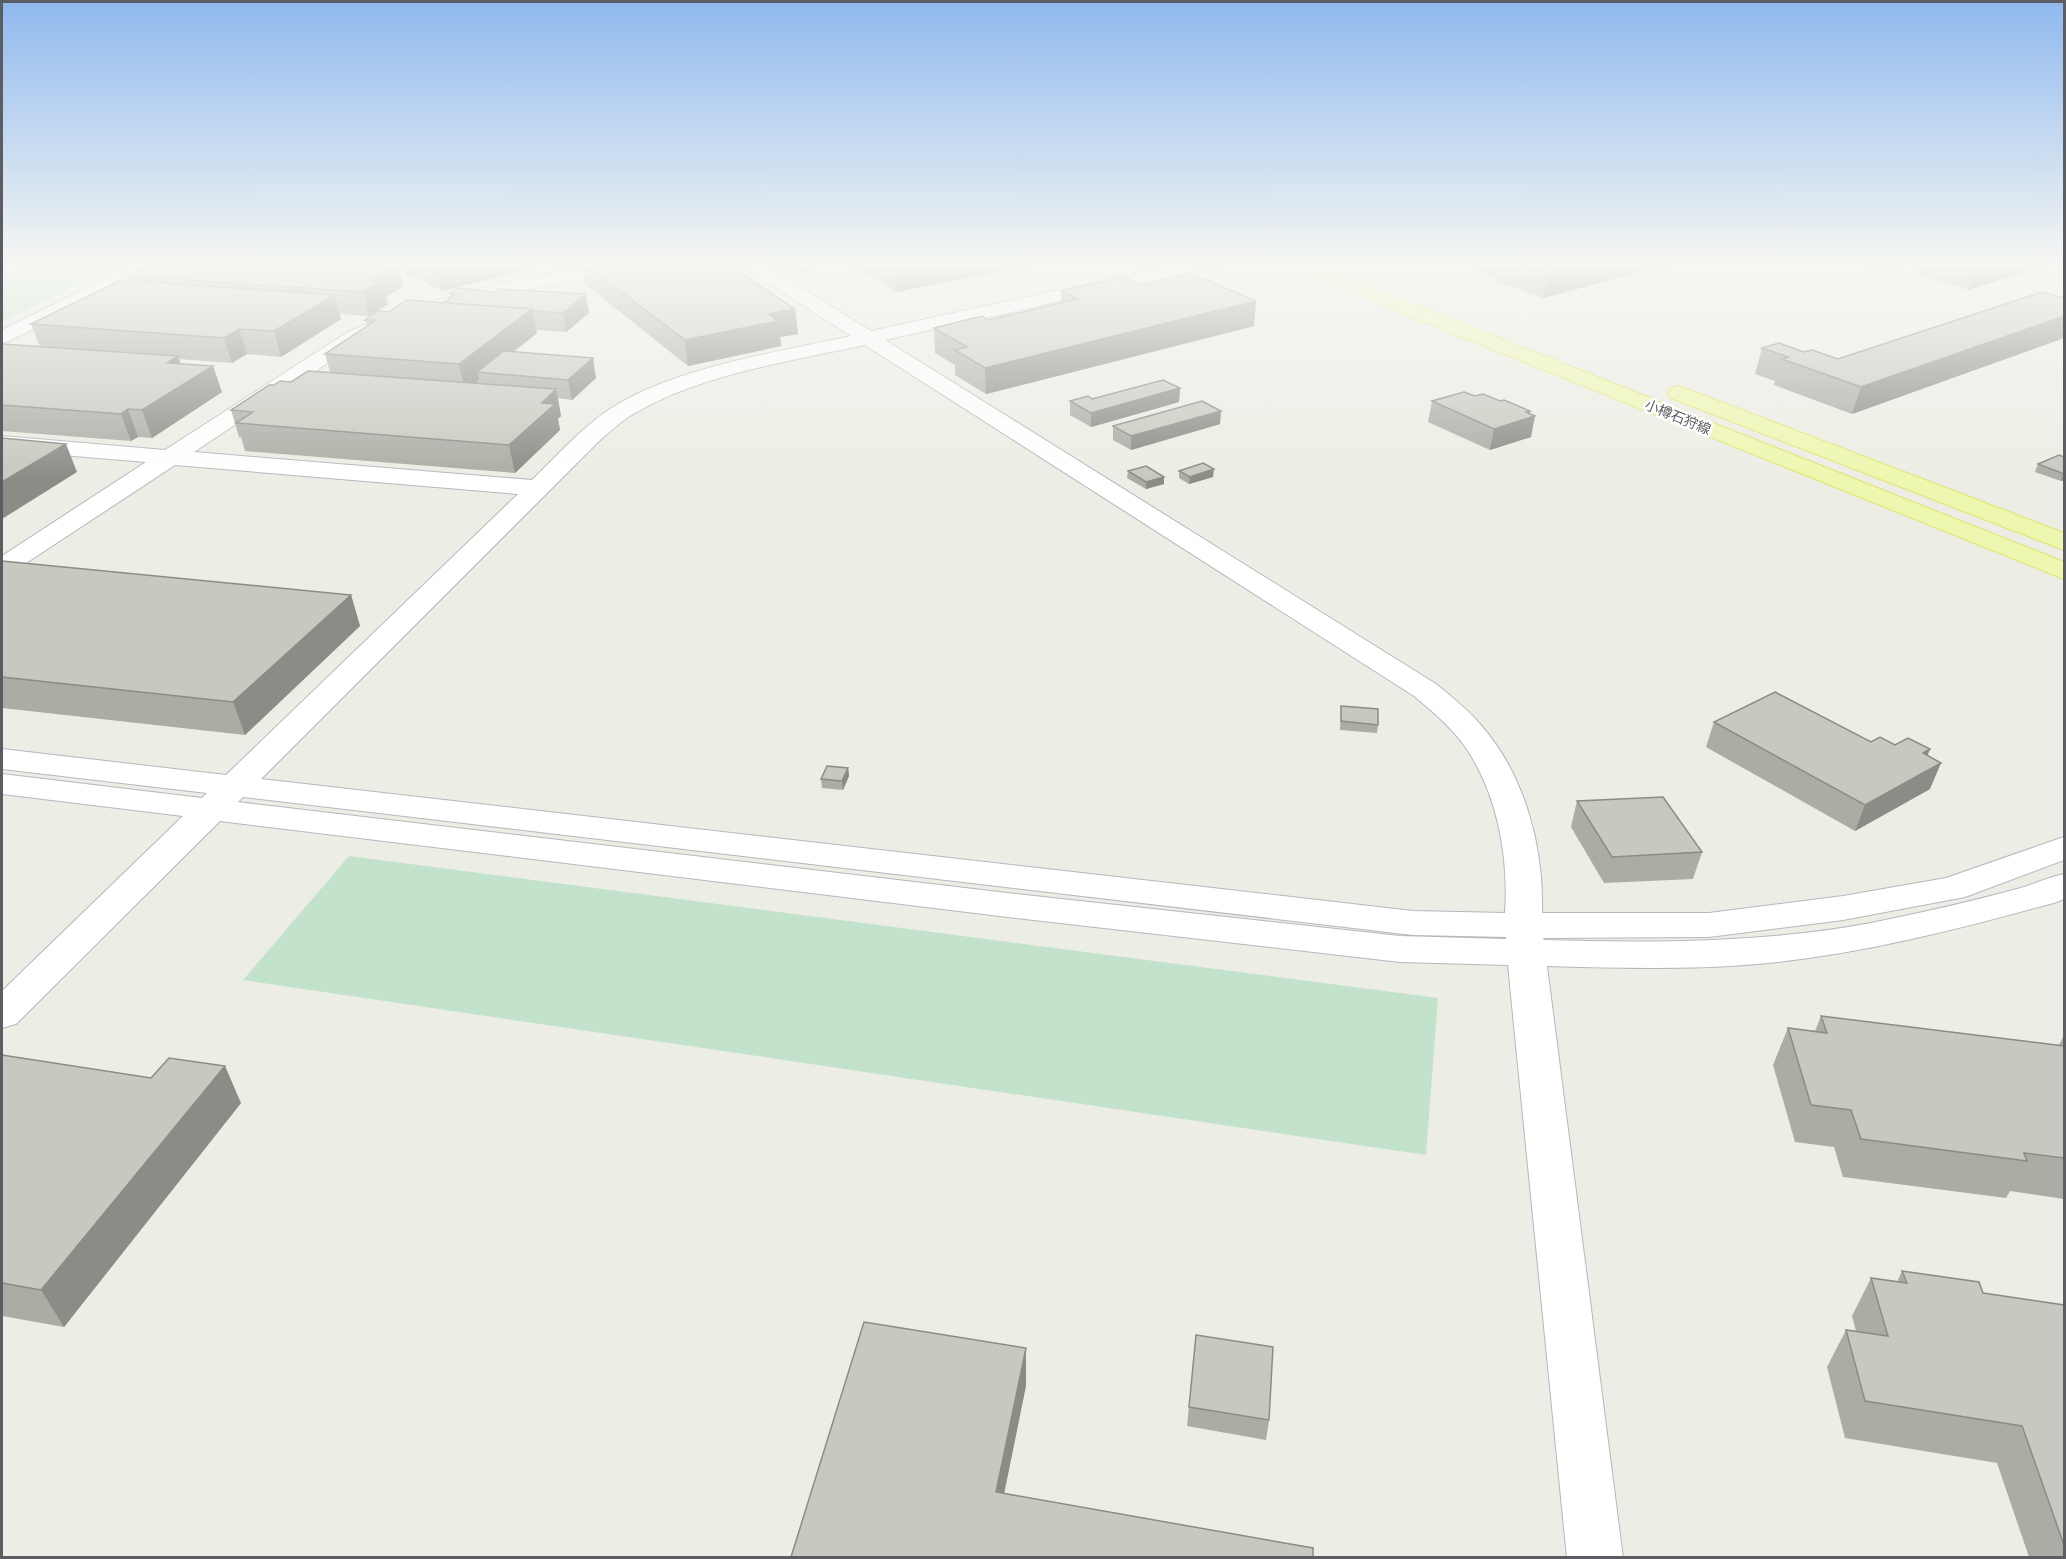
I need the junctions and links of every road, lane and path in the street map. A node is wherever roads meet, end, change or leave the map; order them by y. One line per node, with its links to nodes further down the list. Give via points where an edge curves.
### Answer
1 (358, 335): 8 (street)
2 (864, 335): 5 (street)
3 (884, 335): 5 (street)
4 (1473, 335): 12 (main road, 小樽石狩線)
5 (869, 338): 9 (street, via 734,368 646,399 618,414 590,437); 18 (street, via 1425,690 1454,715 1480,745 1500,782 1524,878)
6 (1664, 387): 10 (main road, 小樽石狩線)
7 (2, 443): 8 (street)
8 (168, 458): 9 (street); 11 (street)
9 (538, 488): 15 (street)
10 (2064, 542)
11 (2, 567)
12 (2064, 571)
13 (2, 759): 15 (street)
14 (2, 784): 15 (street)
15 (222, 797): 18 (street, via 1013,906 1400,949); 19 (street)
16 (2064, 848): 18 (street, via 1952,889 1843,908 1709,925)
17 (2064, 885): 18 (street, via 1963,916 1878,934 1757,951 1603,955)
18 (1526, 939): 20 (street)
19 (2, 1014)
20 (1594, 1557)

